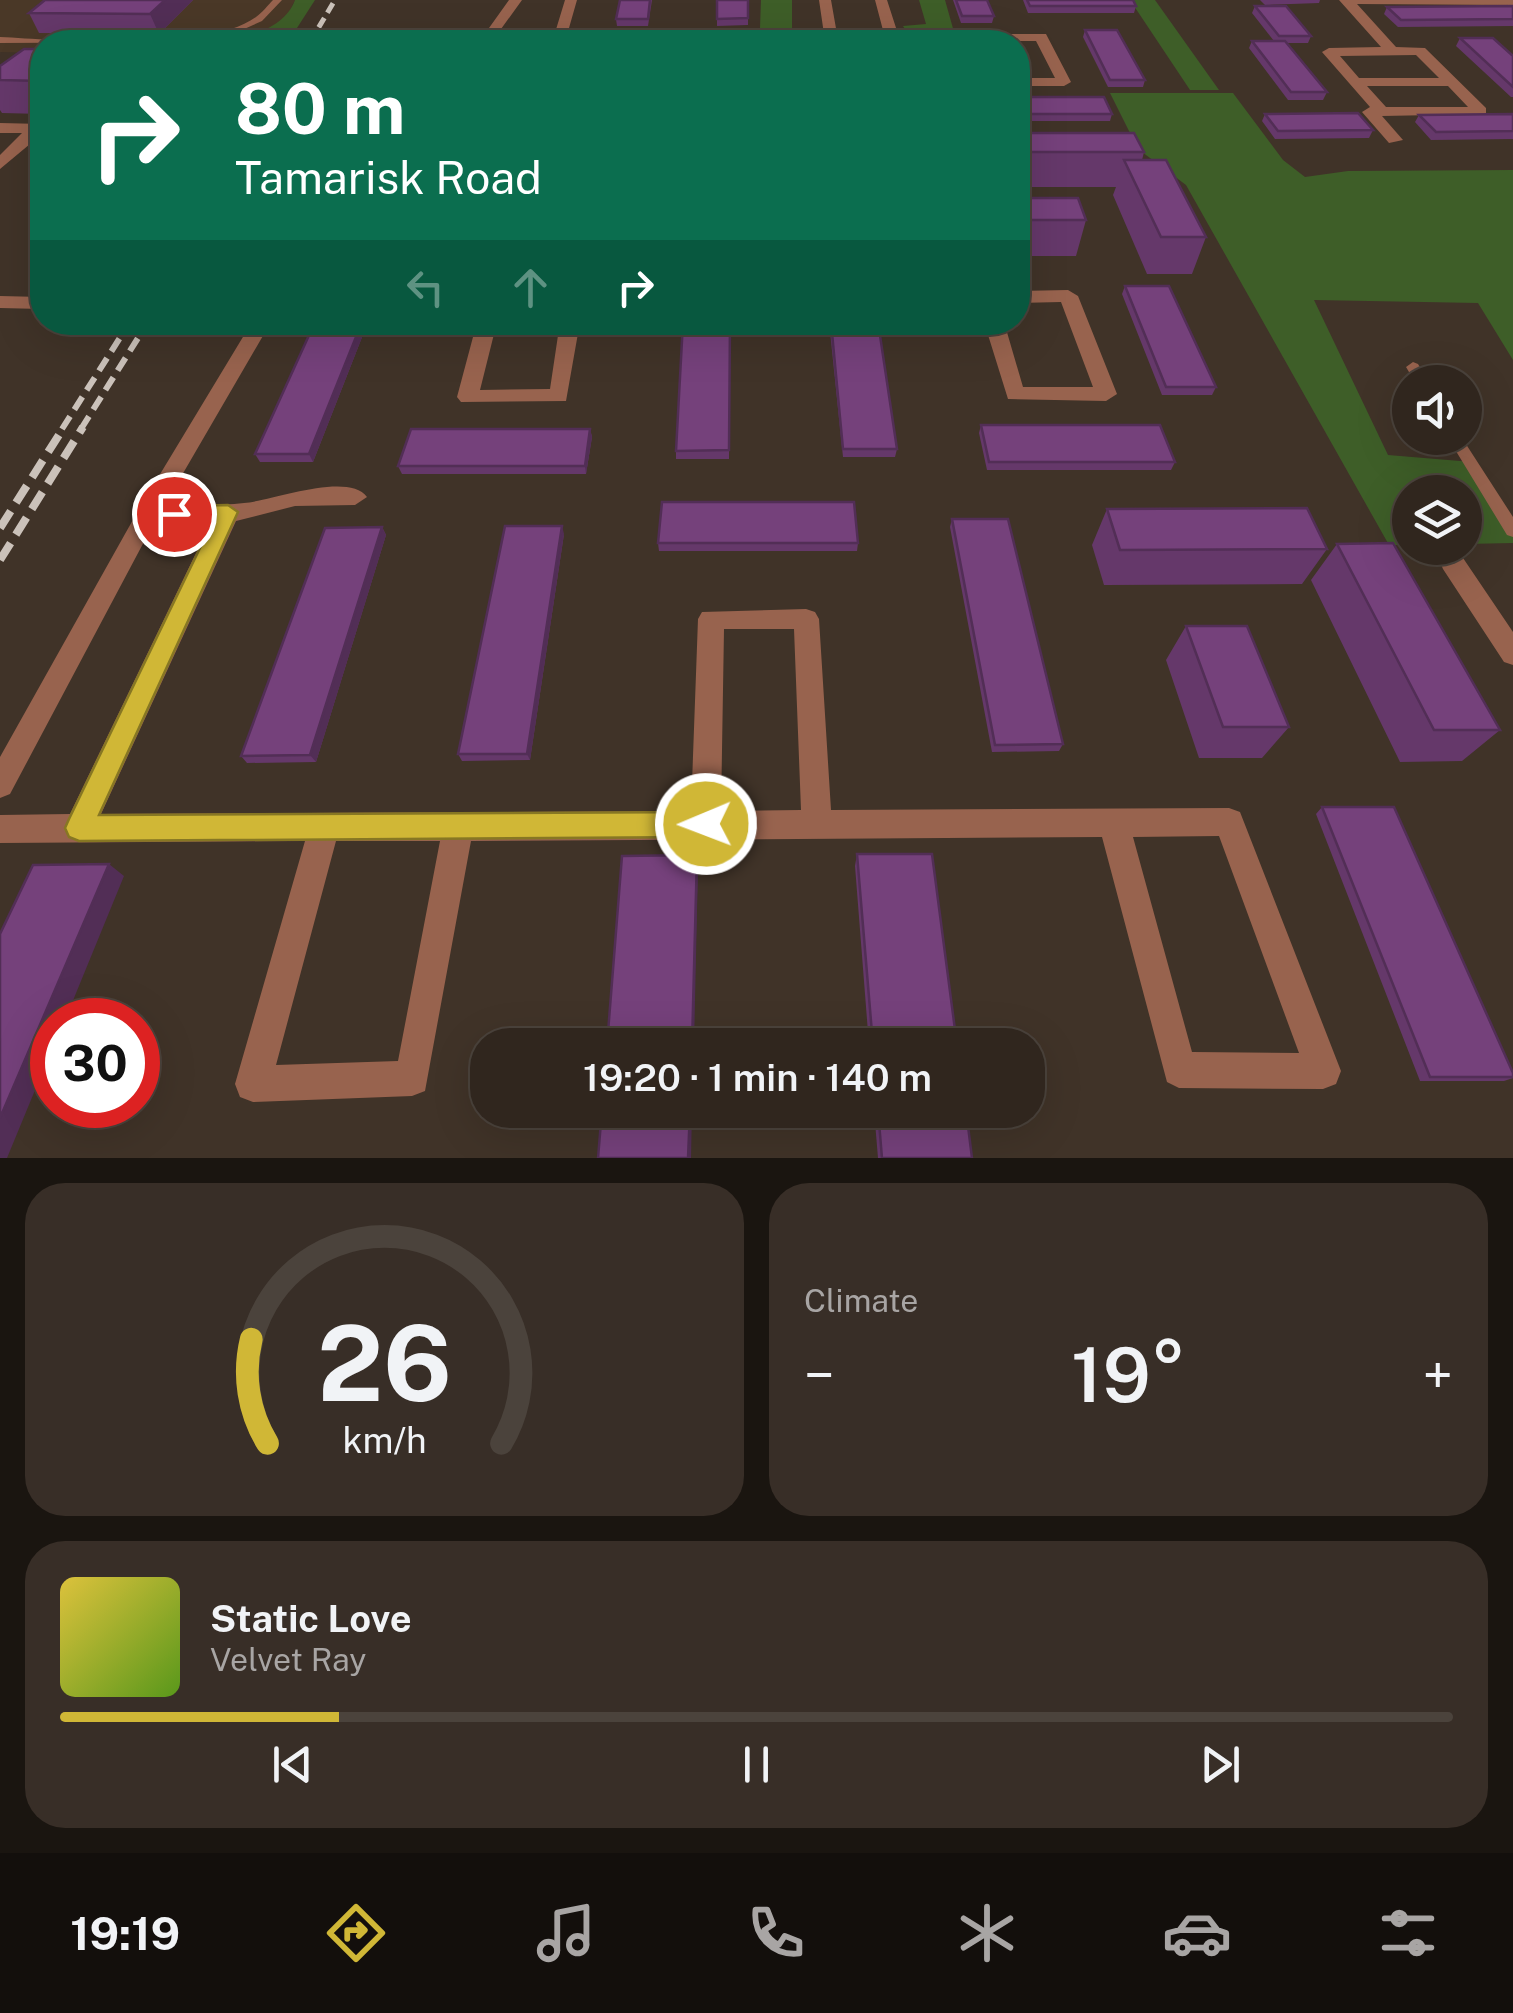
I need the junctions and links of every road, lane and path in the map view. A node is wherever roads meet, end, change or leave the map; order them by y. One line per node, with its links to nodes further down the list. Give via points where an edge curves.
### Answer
1 (278, 0): 8 (lane)
2 (516, 0): 9 (street)
3 (572, 0): 10 (street)
4 (825, 0): 11 (street)
5 (881, 0): 12 (street)
6 (1345, 0): 7 (street); 16 (street)
7 (1513, 0)
8 (240, 30)
9 (494, 30)
10 (562, 30)
11 (830, 30)
12 (890, 30)
13 (1030, 38): 17 (street, via 1041,37 1064,82)
14 (0, 40): 15 (lane)
15 (30, 40)
16 (1392, 51): 18 (street, via 1329,52); 19 (street, via 1420,51)
17 (1030, 82)
18 (1356, 82): 19 (street); 20 (street)
19 (1452, 82): 20 (street, via 1481,111)
20 (1382, 112): 24 (street, via 1370,112)
21 (0, 128): 22 (street)
22 (30, 129)
23 (30, 137): 25 (street)
24 (1395, 140)
25 (0, 164)
26 (1030, 296): 32 (street, via 1068,296 1106,394 1015,394)
27 (0, 302): 28 (street)
28 (30, 303)
29 (254, 335): 36 (street)
30 (485, 335): 31 (street, via 468,397 559,396)
31 (568, 335)
32 (998, 335)
33 (1465, 455): 37 (lane)
34 (354, 497): 35 (street, via 295,498)
35 (228, 512): 36 (street); 47 (street)
36 (147, 514): 40 (street)
37 (1513, 532)
38 (1454, 565): 39 (street)
39 (1513, 654)
40 (0, 785)
41 (1114, 823): 41 (street, via 1230,822 1324,1071 1178,1070); 43 (street)
42 (706, 824): 43 (street); 43 (street, via 711,619 806,619); 45 (street)
43 (817, 824)
44 (325, 826): 45 (street); 45 (street, via 254,1084 412,1078); 47 (street)
45 (458, 826)
46 (0, 828): 47 (street)
47 (79, 828)

